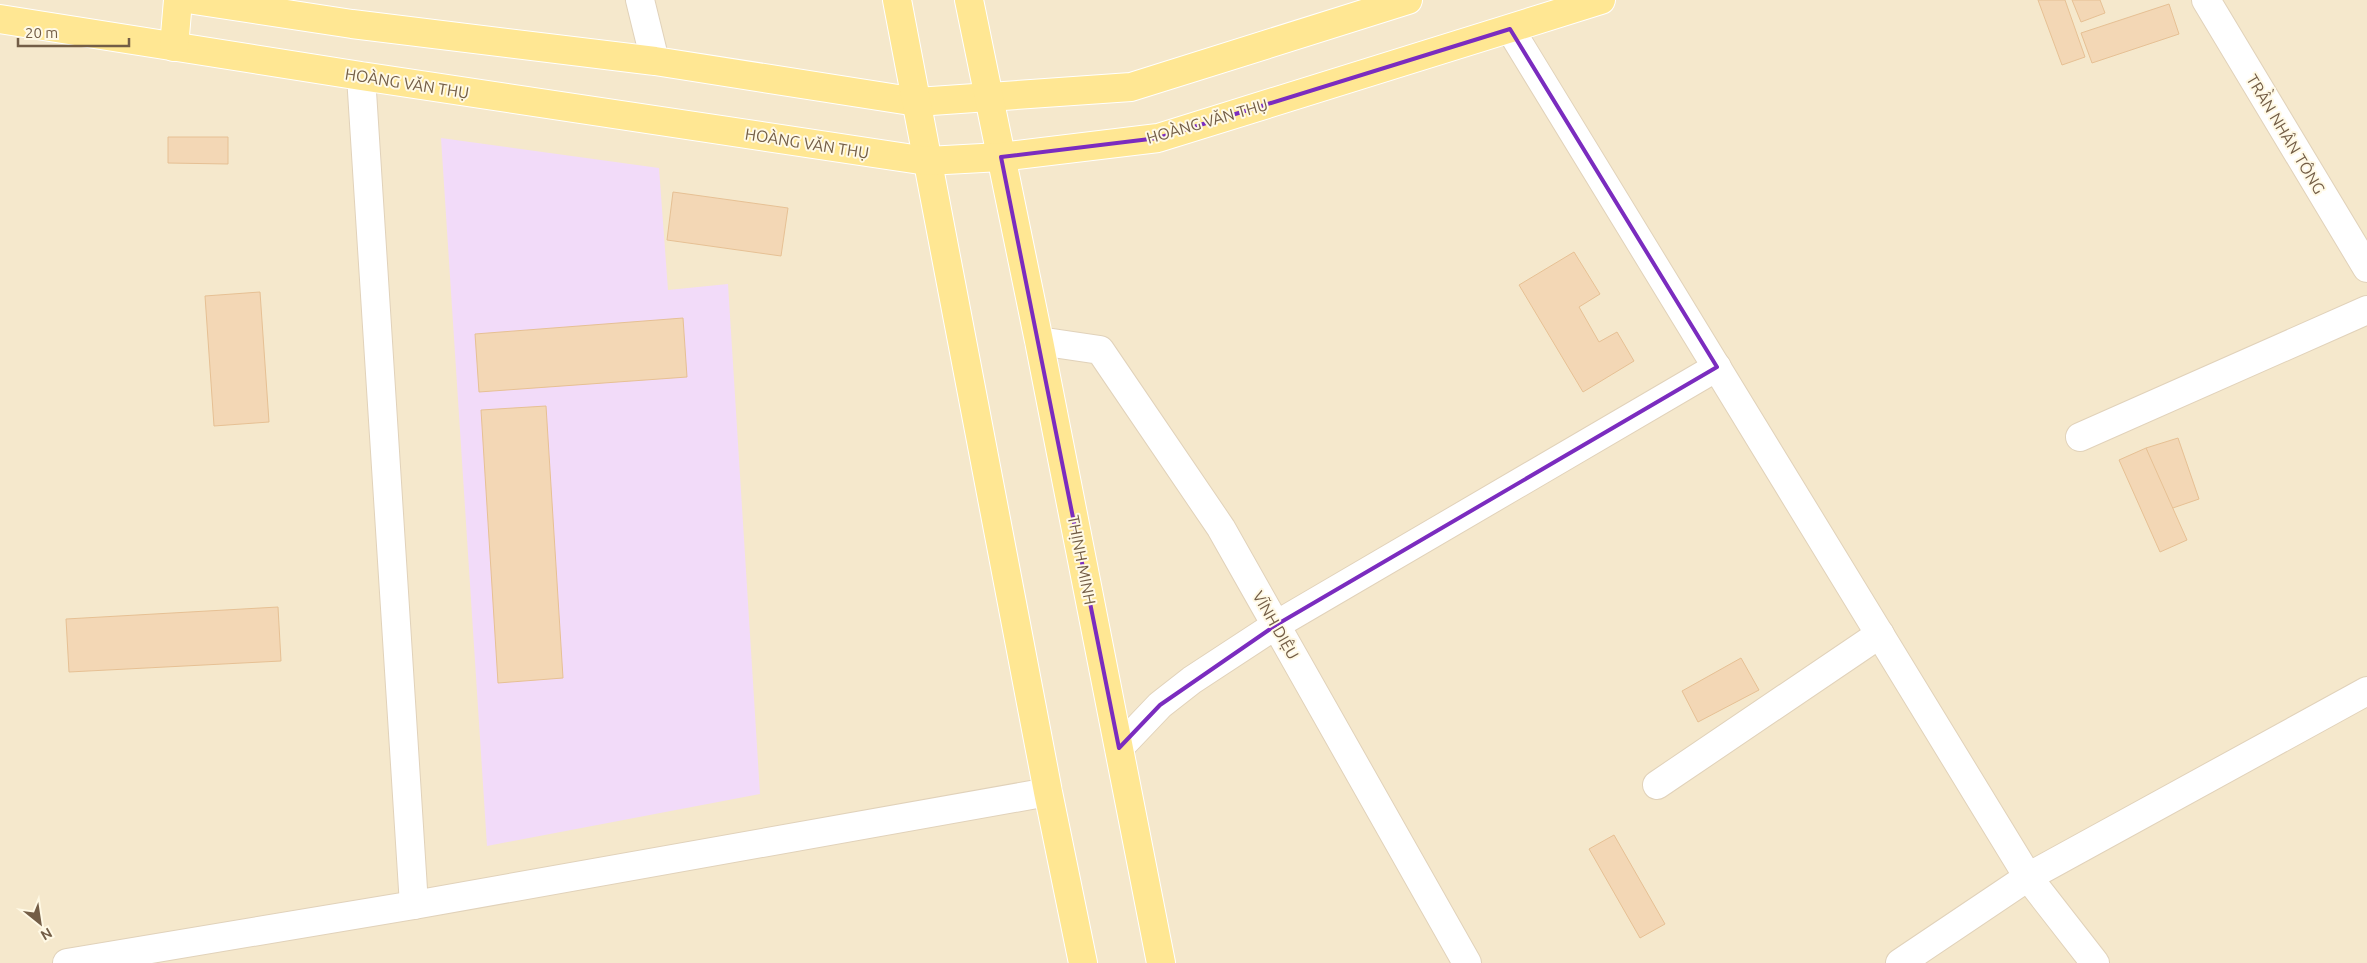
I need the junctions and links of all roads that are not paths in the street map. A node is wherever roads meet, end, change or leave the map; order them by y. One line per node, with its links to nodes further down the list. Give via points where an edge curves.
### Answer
1 (178, 0): 12 (main road)
2 (194, 0): 9 (main road)
3 (640, 0): 13 (street)
4 (897, 0): 16 (main road)
5 (969, 0): 15 (main road, THỊNH MINH)
6 (1408, 0): 15 (main road, via 1131,88)
7 (1601, 0): 11 (main road, HOÀNG VĂN THỤ)
8 (2206, 0): 19 (street, TRẦN NHÂN TÔNG)
9 (239, 3): 13 (main road, via 352,24)
10 (0, 19): 12 (main road, HOÀNG VĂN THỤ)
11 (1510, 29): 17 (main road, HOÀNG VĂN THỤ, via 1158,138); 22 (street)
12 (174, 47): 14 (main road, HOÀNG VĂN THỤ)
13 (655, 61): 16 (main road)
14 (361, 76): 18 (main road, HOÀNG VĂN THỤ); 31 (street)
15 (990, 97): 16 (main road); 17 (main road, THỊNH MINH)
16 (917, 102): 18 (main road)
17 (1001, 157): 18 (main road, HOÀNG VĂN THỤ); 21 (main road, THỊNH MINH)
18 (928, 161): 29 (main road)
19 (2367, 268)
20 (2367, 310): 23 (street)
21 (1039, 340): 24 (street, VĨNH DIỆU, via 1100,350 1221,528); 27 (main road, THỊNH MINH)
22 (1717, 368): 24 (street); 25 (street)
23 (2080, 437)
24 (1276, 625): 27 (street, via 1160,704); 35 (street, VĨNH DIỆU)
25 (1880, 634): 28 (street); 30 (street)
26 (2367, 691): 30 (street)
27 (1119, 748): 34 (main road, THỊNH MINH)
28 (1657, 785)
29 (1048, 792): 31 (street); 33 (main road)
30 (2028, 877): 36 (street); 37 (street)
31 (414, 905): 32 (street)
32 (67, 963)
33 (1083, 963)
34 (1160, 963)
35 (1467, 963)
36 (1900, 963)
37 (2095, 963)

